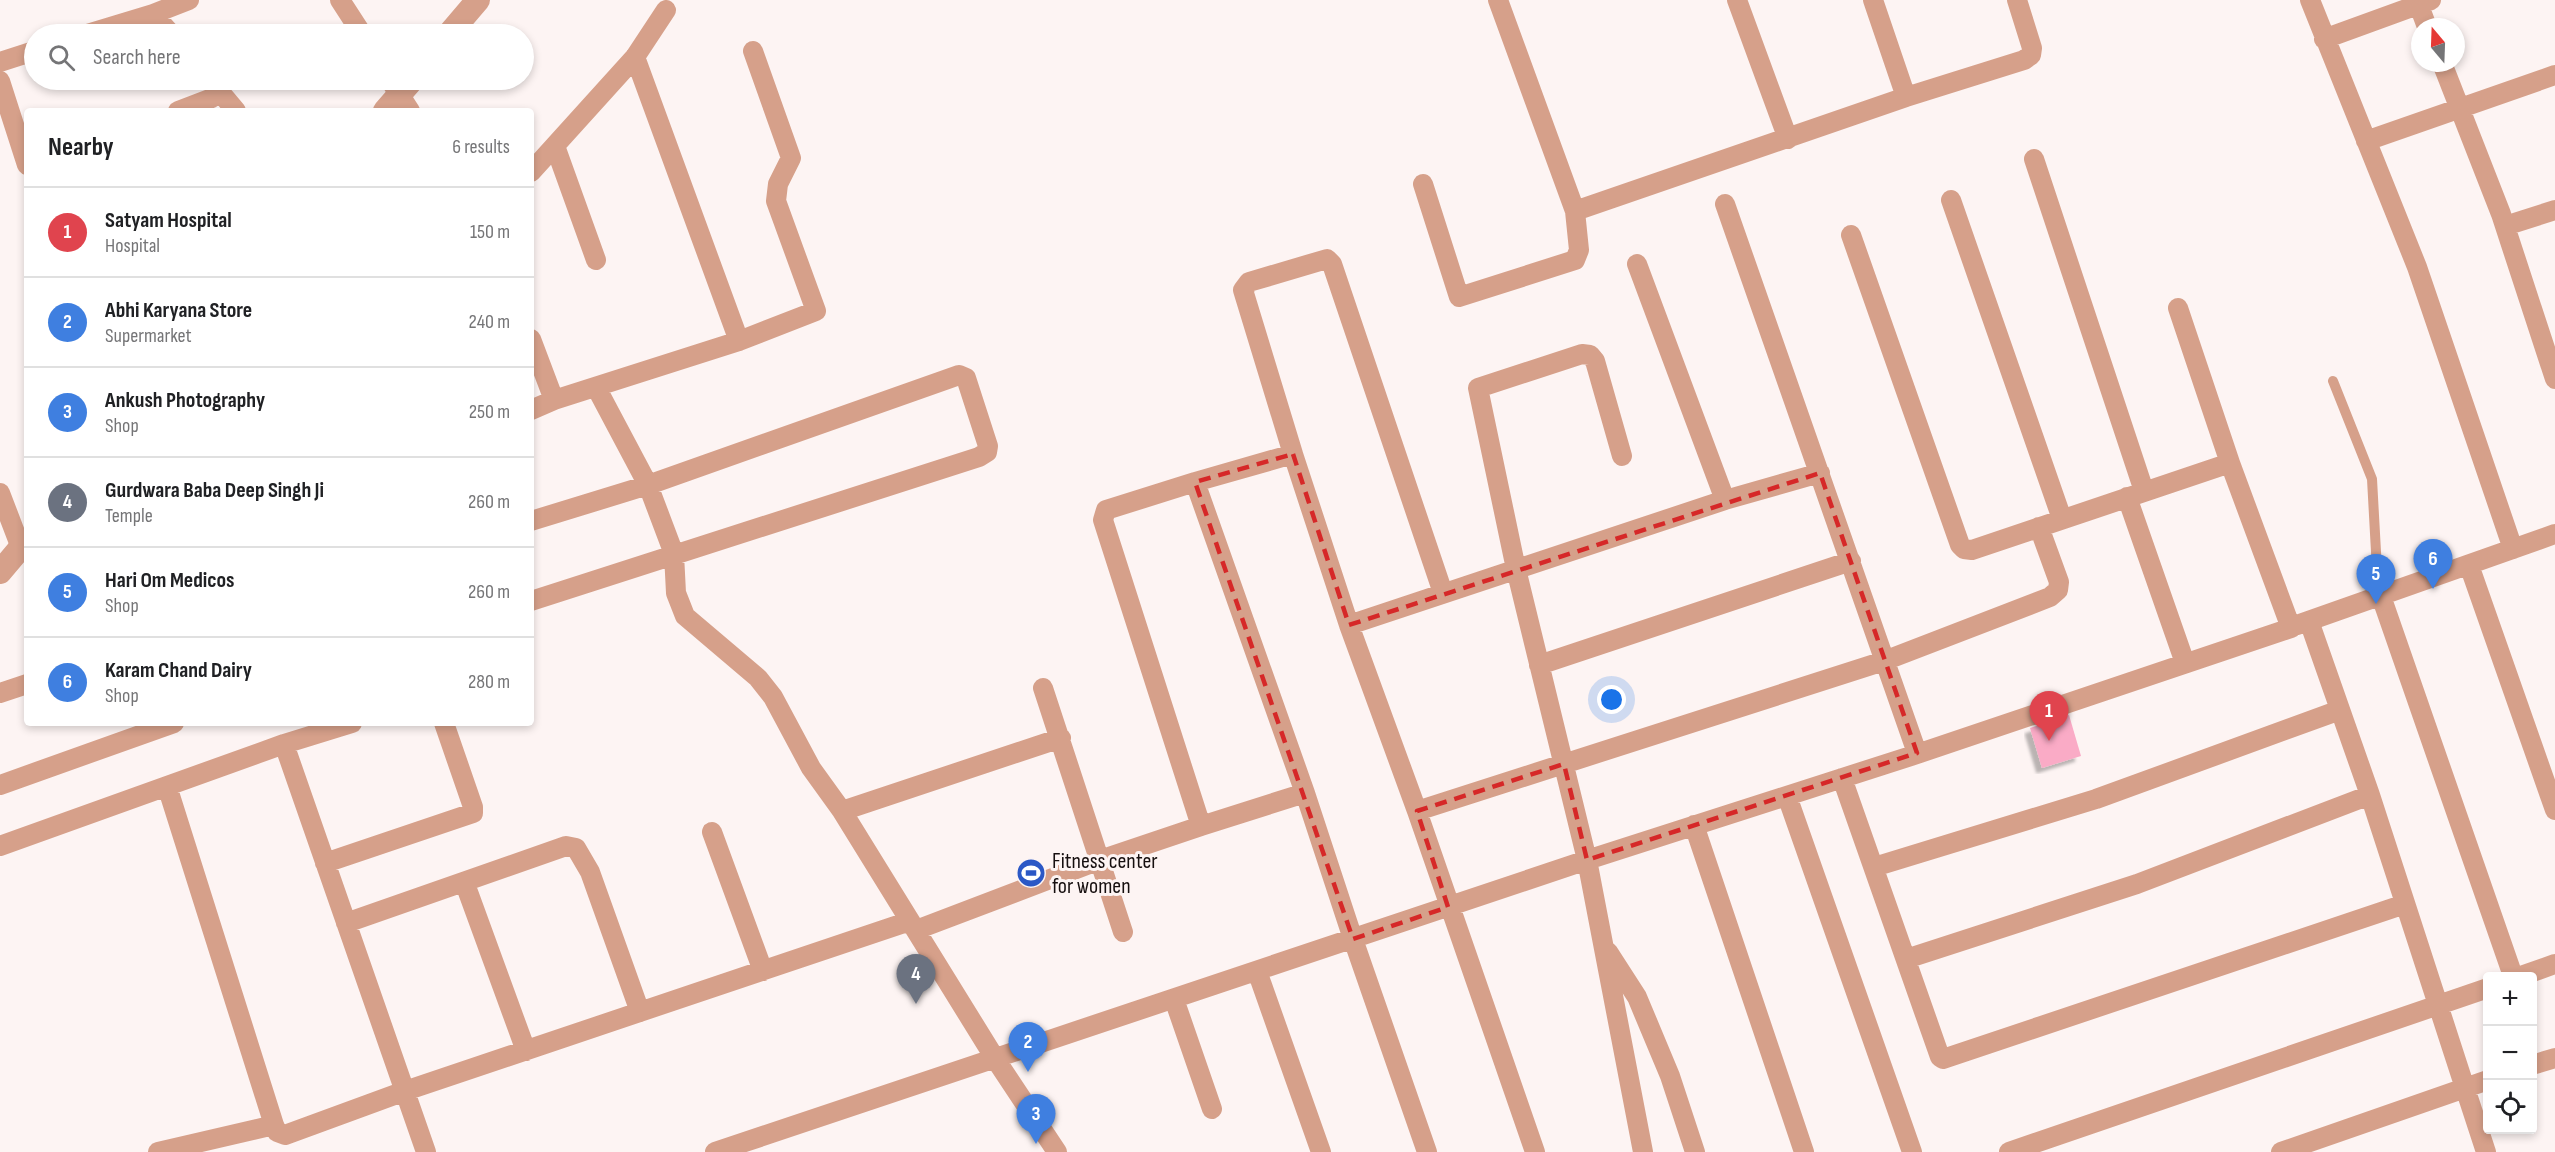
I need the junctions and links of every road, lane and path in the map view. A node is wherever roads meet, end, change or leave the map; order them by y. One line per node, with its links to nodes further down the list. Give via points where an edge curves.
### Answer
1 (189, 0): 11 (street)
2 (340, 0): 15 (street)
3 (478, 0): 16 (street)
4 (1498, 0): 40 (street)
5 (1737, 0): 30 (street)
6 (1873, 0): 26 (street)
7 (2017, 0): 26 (street, via 2032,48 2029,57)
8 (2310, 0): 17 (street)
9 (2422, 2): 12 (street); 17 (street)
10 (666, 10): 20 (street)
11 (153, 14): 13 (street); 14 (street)
12 (2425, 18)
13 (120, 24)
14 (162, 24)
15 (356, 24)
16 (458, 24)
17 (2324, 39): 31 (street)
18 (753, 51): 46 (street, via 791,158 778,184 777,201 816,309 812,314)
19 (24, 54): 21 (street)
20 (634, 57): 32 (street); 46 (street)
21 (0, 62)
22 (2445, 72): 29 (street)
23 (2555, 75): 29 (street)
24 (0, 81): 33 (street)
25 (211, 94): 27 (street); 28 (street)
26 (1906, 97): 30 (street)
27 (184, 108)
28 (232, 108)
29 (2459, 109): 31 (street); 41 (street)
30 (1788, 139): 40 (street)
31 (2366, 141): 68 (street, via 2417,267)
32 (555, 146): 35 (street); 43 (street)
33 (24, 156)
34 (2034, 159): 60 (street)
35 (534, 169)
36 (1423, 184): 40 (street, via 1459,297 1575,260 1579,250)
37 (1951, 200): 62 (street)
38 (1725, 204): 56 (street)
39 (2555, 210): 41 (street)
40 (1575, 211)
41 (2505, 226): 48 (street)
42 (1851, 235): 64 (street, via 1960,545 1972,549)
43 (596, 261)
44 (1637, 264): 61 (street)
45 (2178, 308): 55 (street)
46 (739, 341): 50 (street)
47 (534, 347): 51 (street)
48 (2554, 374)
49 (2333, 381): 75 (lane, via 2372,479)
50 (596, 387): 51 (street); 58 (street)
51 (554, 400): 52 (street)
52 (534, 409)
53 (1293, 454): 57 (street); 74 (street, via 1243,288 1249,282 1327,259 1332,264); 78 (street)
54 (1622, 456): 72 (street, via 1590,355 1582,354 1478,388)
55 (2230, 463): 60 (street); 77 (street)
56 (1820, 473): 61 (street); 70 (street)
57 (1195, 482): 96 (street); 103 (street, via 1106,510 1102,517)
58 (648, 485): 63 (street); 69 (street); 69 (street, via 959,375 966,378 988,446 987,452 979,457)
59 (0, 492): 66 (street)
60 (2136, 494): 62 (street); 80 (street)
61 (1725, 500): 72 (street)
62 (2062, 519): 64 (street)
63 (534, 520)
64 (2039, 527): 79 (street, via 2058,576 2060,586 2055,593)
65 (2555, 534): 68 (street)
66 (24, 544)
67 (24, 547): 73 (street)
68 (2512, 549): 71 (street)
69 (674, 554): 76 (street); 99 (street, via 676,593 685,616 758,678 811,768)
70 (1851, 561): 79 (street); 81 (street)
71 (2469, 565): 75 (street); 100 (street)
72 (1516, 569): 74 (street); 81 (street)
73 (0, 572)
74 (1443, 593): 78 (street)
75 (2382, 596): 77 (street); 122 (street)
76 (534, 600)
77 (2300, 624): 80 (street); 85 (street)
78 (1349, 625): 101 (street)
79 (1884, 661): 91 (street); 92 (street)
80 (2184, 663): 91 (street)
81 (1539, 665): 92 (street)
82 (24, 685): 84 (street)
83 (1043, 688): 89 (street)
84 (0, 693)
85 (2340, 710): 97 (street); 109 (street, via 2096,800)
86 (166, 726): 94 (street)
87 (342, 726): 90 (street)
88 (445, 726): 108 (street, via 473,813)
89 (1060, 738): 99 (street); 106 (street)
90 (284, 744): 95 (street); 108 (street)
91 (1917, 753): 93 (street)
92 (1564, 764): 101 (street); 107 (street)
93 (1842, 778): 98 (street); 109 (street)
94 (0, 785)
95 (167, 786): 105 (street); 136 (street)
96 (1305, 793): 103 (street); 116 (street)
97 (2370, 795): 111 (street); 118 (street, via 2137,884)
98 (1787, 796): 102 (street); 147 (street)
99 (842, 810): 114 (street)
100 (2555, 810)
101 (1417, 811): 112 (street)
102 (1694, 825): 107 (street); 146 (street)
103 (1201, 826): 106 (street)
104 (712, 832): 120 (street)
105 (0, 846)
106 (1100, 860): 114 (street); 115 (street)
107 (1587, 860): 112 (street); 117 (street)
108 (325, 863): 113 (street)
109 (1874, 867): 118 (street)
110 (468, 892): 128 (street)
111 (2405, 904): 118 (street, via 1946,1059 1940,1057); 126 (street)
112 (1448, 907): 116 (street); 143 (street)
113 (346, 923): 127 (street, via 566,846 576,848 590,872); 134 (street)
114 (913, 926): 120 (street); 130 (street)
115 (1123, 932)
116 (1353, 939): 121 (street); 142 (street)
117 (1603, 944): 144 (street); 145 (street, via 1637,997 1670,1076)
118 (1906, 959)
119 (2555, 964): 123 (street)
120 (763, 971): 127 (street)
121 (1257, 971): 125 (street); 141 (street)
122 (2512, 972)
123 (2532, 972)
124 (2483, 989): 126 (street)
125 (1174, 999): 130 (street); 135 (street)
126 (2438, 1005): 133 (street); 148 (street)
127 (640, 1012): 128 (street)
128 (526, 1051): 134 (street)
129 (2555, 1058): 131 (street)
130 (996, 1060): 139 (street); 140 (street)
131 (2537, 1063)
132 (2483, 1081): 133 (street)
133 (2465, 1088): 149 (street); 150 (street)
134 (405, 1091): 136 (street, via 290,1134 279,1134); 138 (street)
135 (1212, 1109)
136 (274, 1125): 137 (street)
137 (158, 1152)
138 (426, 1152)
139 (715, 1152)
140 (1057, 1152)
141 (1321, 1152)
142 (1427, 1152)
143 (1534, 1152)
144 (1643, 1152)
145 (1695, 1152)
146 (1804, 1152)
147 (1912, 1152)
148 (2009, 1152)
149 (2281, 1152)
150 (2486, 1152)

